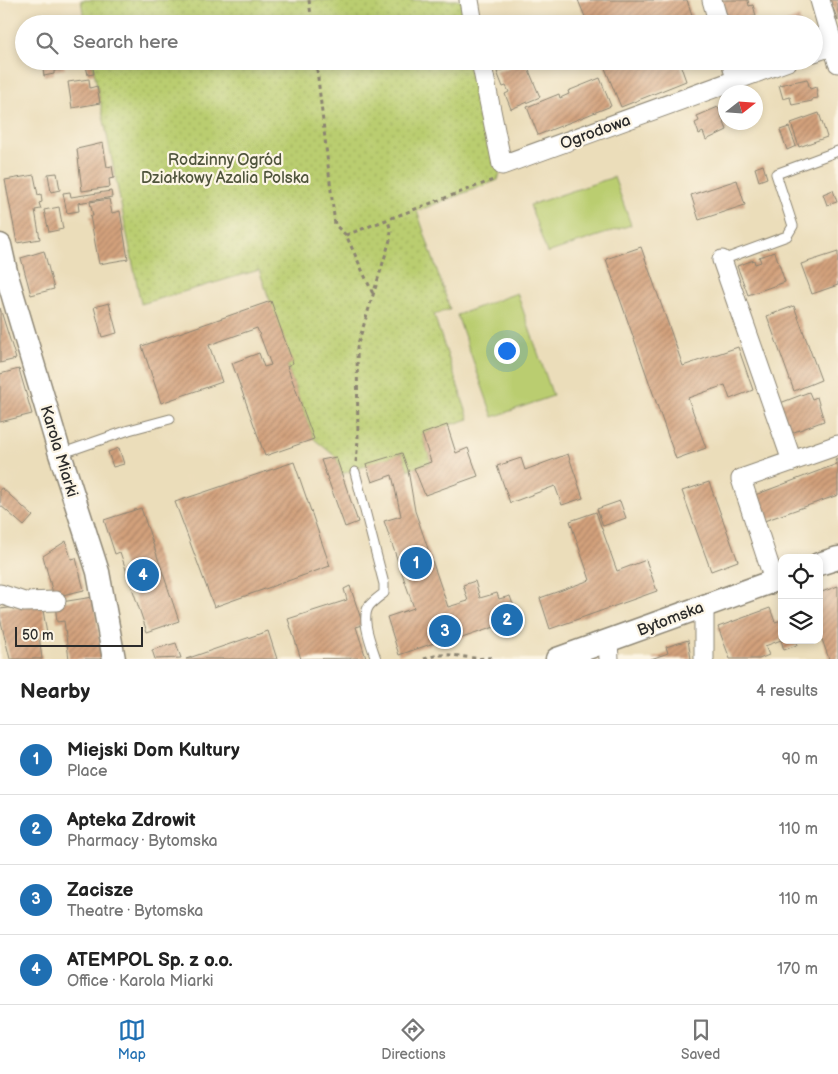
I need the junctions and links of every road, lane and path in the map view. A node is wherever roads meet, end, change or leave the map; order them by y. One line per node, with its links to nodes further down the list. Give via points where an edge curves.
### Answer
1 (309, 0): 5 (path)
2 (469, 0): 6 (street)
3 (712, 0): 7 (street)
4 (820, 0): 8 (street)
5 (311, 15)
6 (472, 15)
7 (716, 15)
8 (836, 51): 9 (street)
9 (823, 52)
10 (317, 70): 16 (path, via 335,225)
11 (483, 70): 14 (street)
12 (734, 70): 14 (street, Ogrodowa)
13 (838, 151): 18 (lane, via 776,174 793,226 787,236)
14 (502, 165): 15 (path, via 493,180)
15 (388, 221): 16 (path); 19 (path, via 390,240)
16 (346, 236): 19 (path)
17 (0, 245): 22 (street, Karola Miarki)
18 (722, 260): 23 (street)
19 (373, 294): 24 (path, via 358,347)
20 (170, 419): 22 (lane)
21 (838, 445): 23 (street)
22 (60, 454): 33 (street, Karola Miarki, via 98,572)
23 (792, 461): 27 (street, via 741,479)
24 (355, 472): 34 (lane, via 384,584 384,592 368,607 366,615 367,631)
25 (838, 558): 26 (street)
26 (823, 563)
27 (778, 579): 30 (street, Bytomska)
28 (0, 594): 29 (street, via 24,602)
29 (56, 601)
30 (704, 605): 31 (street, Bytomska); 37 (street)
31 (608, 650): 36 (street, Bytomska)
32 (494, 657): 35 (path, via 476,659 448,653)
33 (114, 659)
34 (376, 659)
35 (424, 659)
36 (557, 659)
37 (704, 659)

